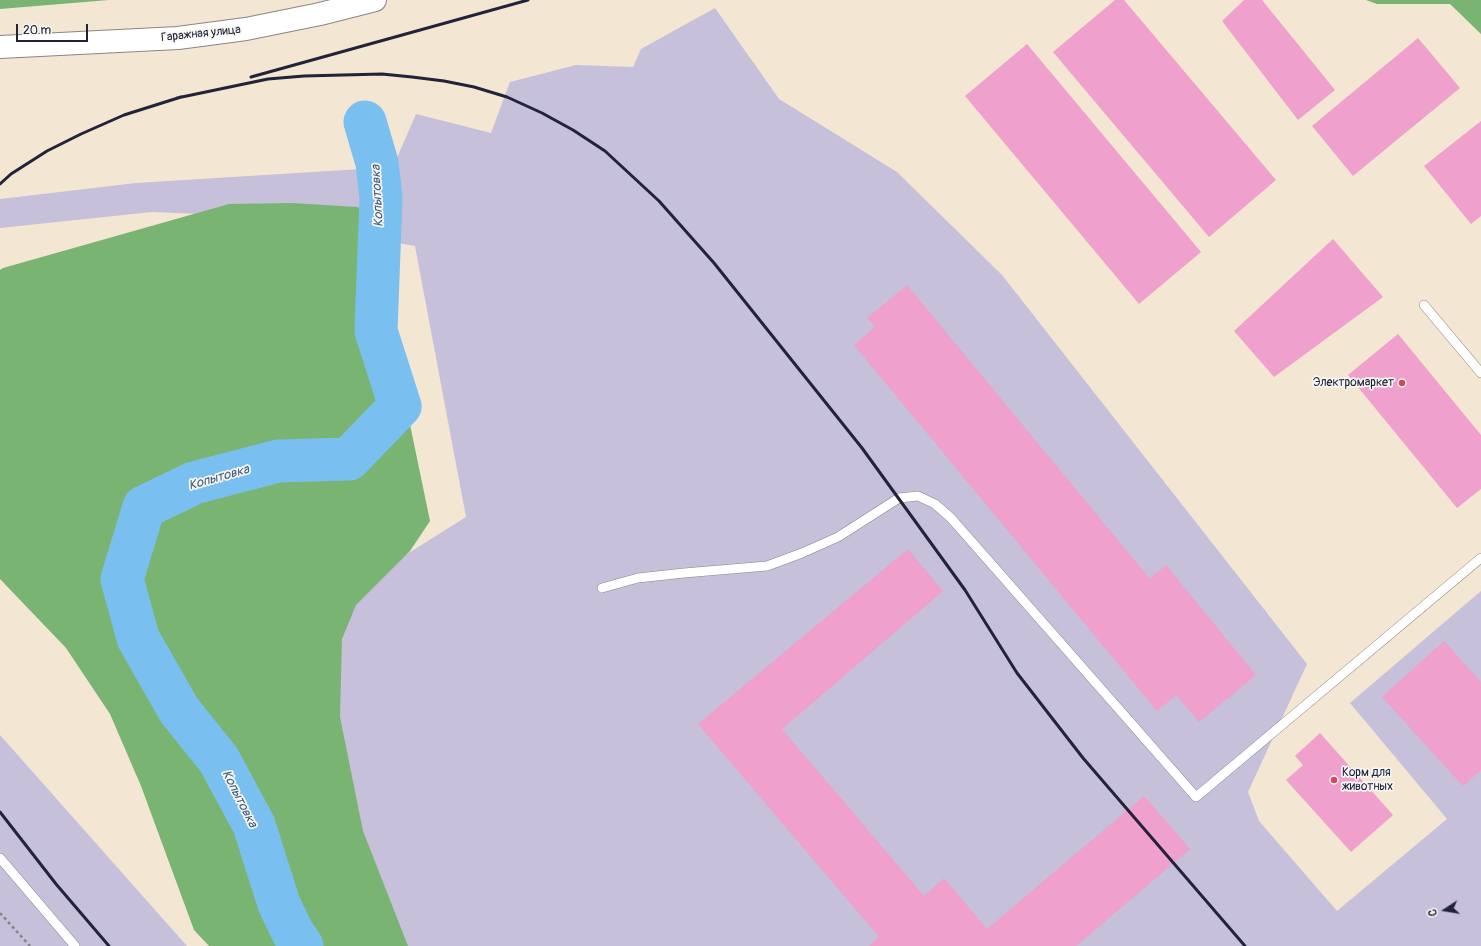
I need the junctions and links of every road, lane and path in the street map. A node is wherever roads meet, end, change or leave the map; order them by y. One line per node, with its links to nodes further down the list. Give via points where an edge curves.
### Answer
1 (375, 0): 2 (street, Гаражная улица, via 246,30 178,38)
2 (0, 47)
3 (1424, 305): 4 (lane)
4 (1481, 373)
5 (1481, 558): 6 (lane, via 1196,797 951,518 935,504 918,496 899,498 838,537 767,566 638,578)
6 (602, 588)
7 (0, 858): 10 (lane)
8 (0, 913): 9 (path)
9 (30, 946)
10 (75, 946)

